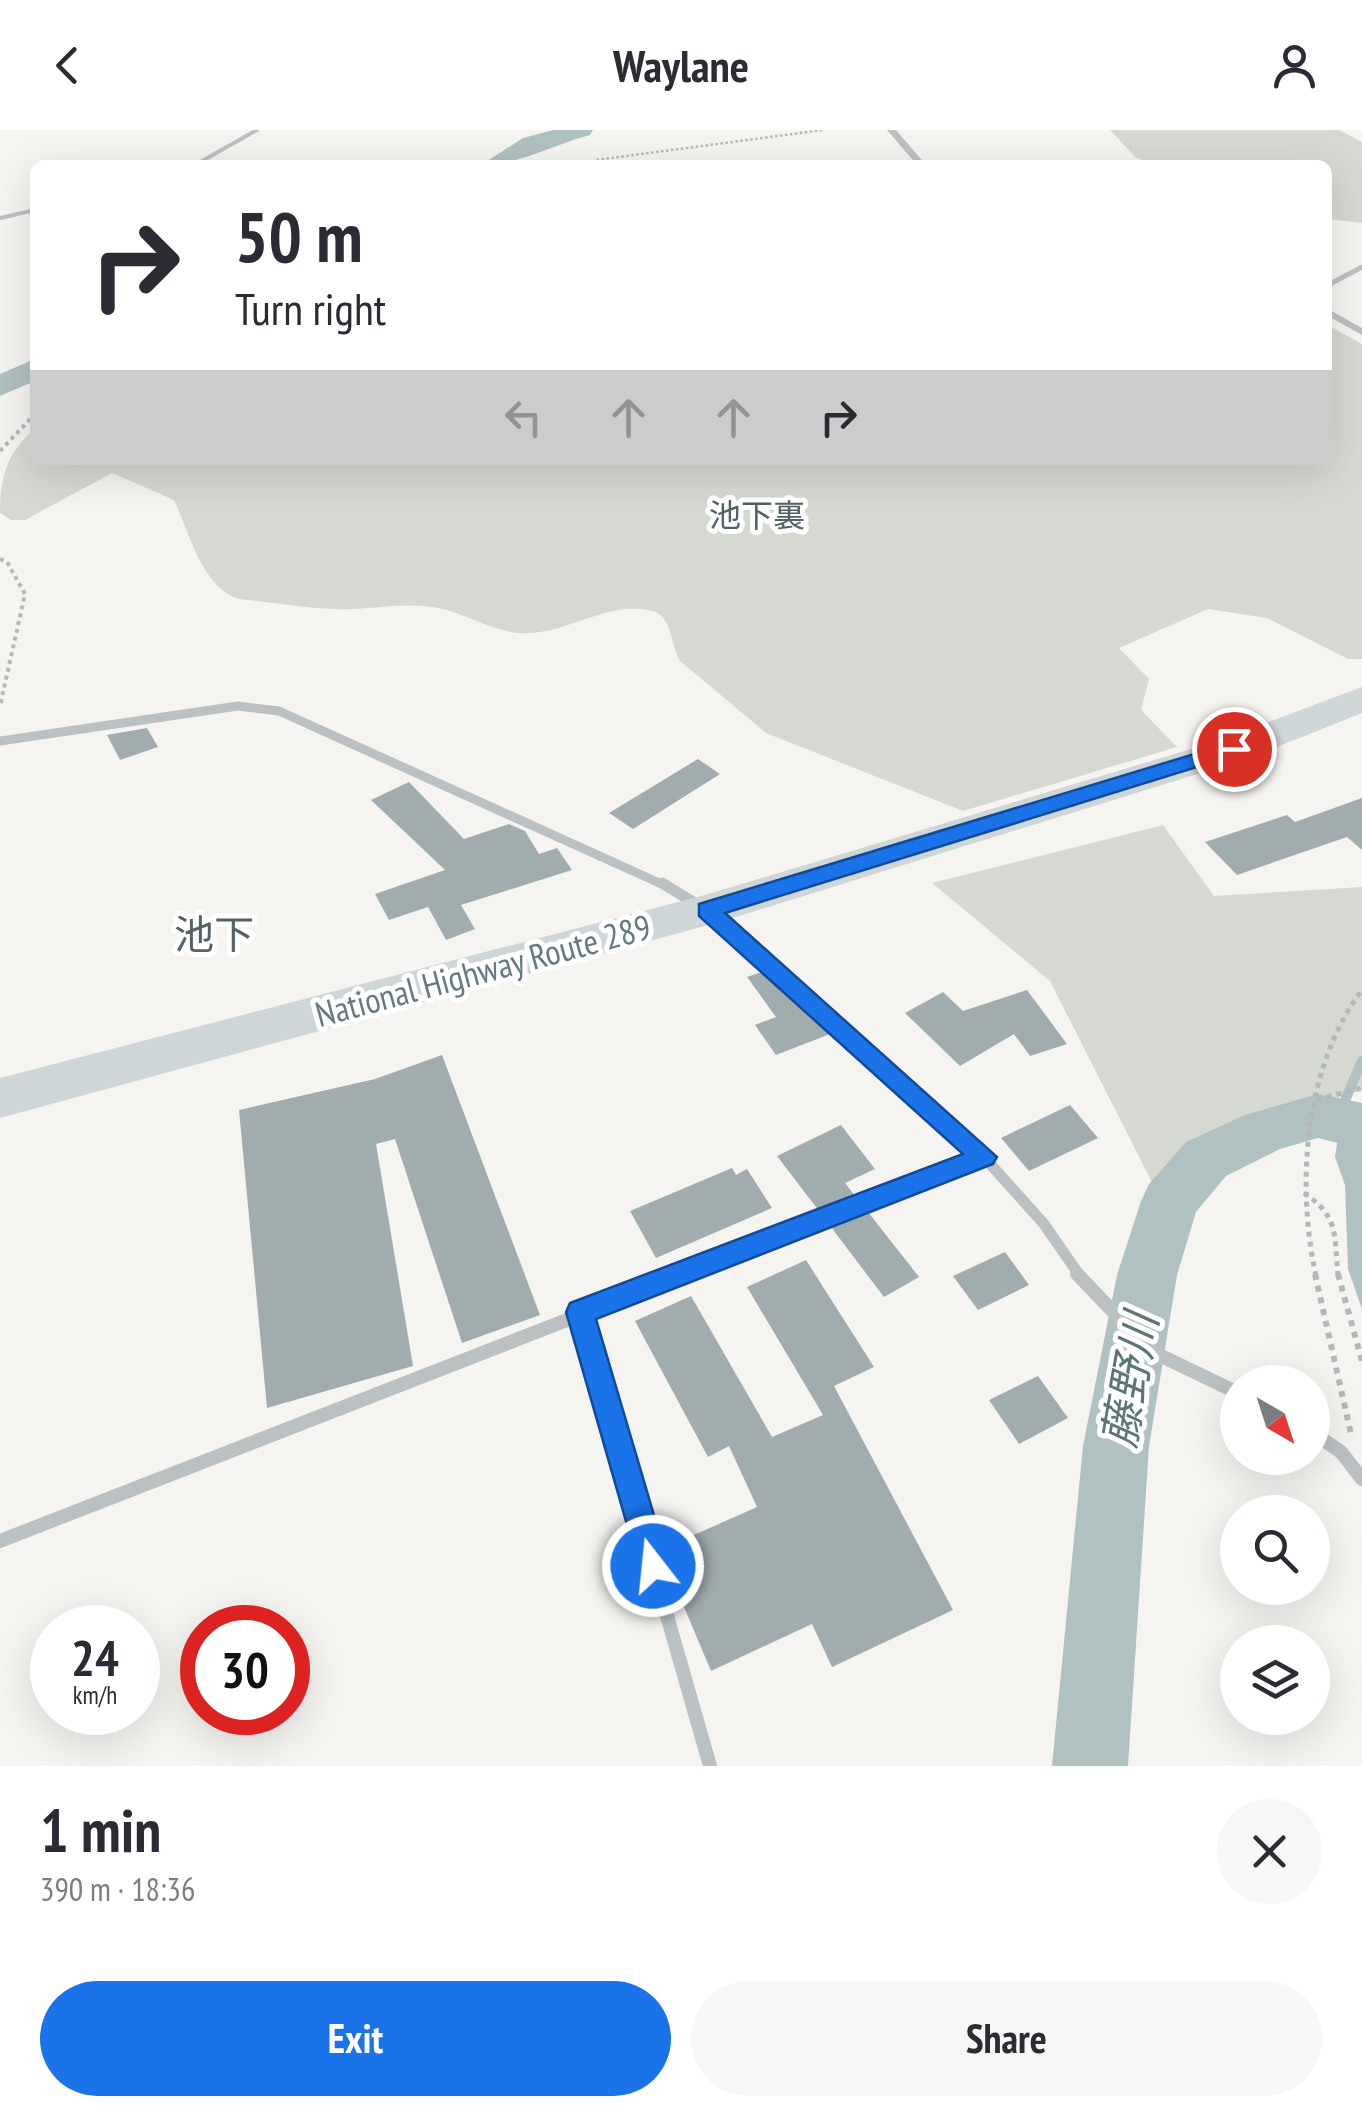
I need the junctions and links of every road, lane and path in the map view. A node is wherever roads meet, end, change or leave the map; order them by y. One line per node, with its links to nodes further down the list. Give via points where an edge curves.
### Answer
1 (257, 130): 4 (lane)
2 (823, 130): 5 (path)
3 (891, 130): 6 (street)
4 (204, 160)
5 (596, 160)
6 (918, 160)
7 (30, 211): 8 (lane)
8 (0, 218)
9 (1362, 267): 10 (street)
10 (1332, 283)
11 (1332, 314): 12 (street)
12 (1362, 332)
13 (30, 419): 14 (path)
14 (0, 451)
15 (0, 559): 17 (path, via 25,594)
16 (1362, 700): 19 (highway, National Highway Route 289, via 1234,749)
17 (0, 706)
18 (0, 741): 19 (street, via 238,706 279,712 660,882)
19 (707, 910): 22 (highway, National Highway Route 289); 24 (street)
20 (1362, 990): 23 (path, via 1333,1040)
21 (1362, 1088): 23 (path)
22 (0, 1098)
23 (1315, 1100): 25 (path)
24 (984, 1157): 26 (street); 28 (street, via 1120,1322 1151,1351)
25 (1304, 1193): 27 (path, via 1333,1220 1340,1286); 30 (path, via 1331,1352)
26 (580, 1312): 32 (street); 33 (street)
27 (1362, 1361)
28 (1220, 1384)
29 (1330, 1444): 31 (street)
30 (1356, 1448)
31 (1362, 1479)
32 (0, 1541)
33 (710, 1766)

